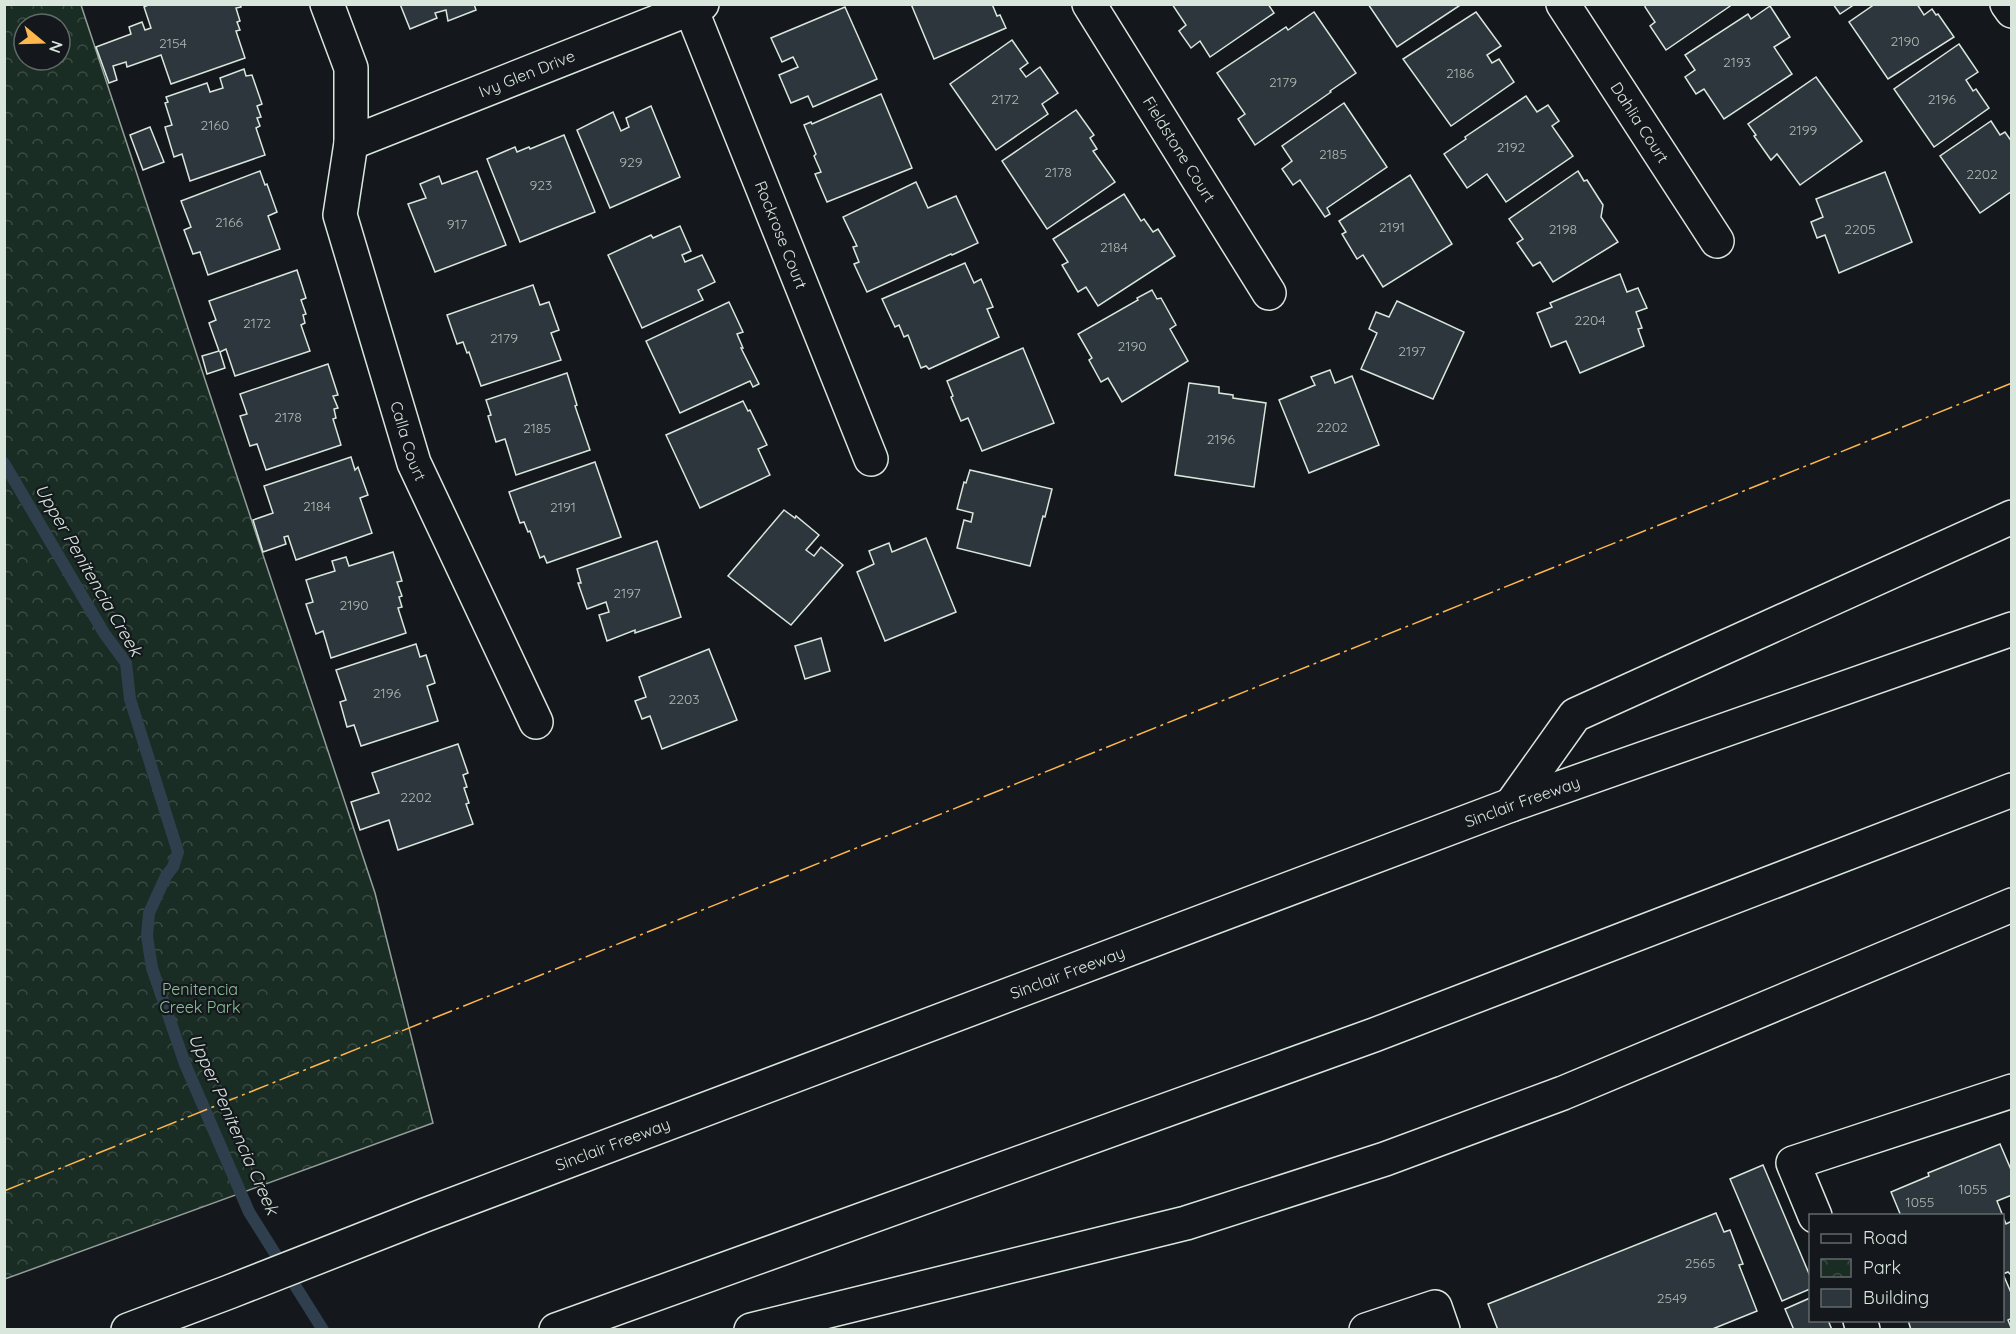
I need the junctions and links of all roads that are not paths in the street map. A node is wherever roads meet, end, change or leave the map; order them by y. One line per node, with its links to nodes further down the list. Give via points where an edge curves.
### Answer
1 (327, 4): 7 (main road, Calla Court, via 351,68)
2 (1089, 4): 9 (main road, Fieldstone Court)
3 (1563, 4): 8 (main road, Dahlia Court)
4 (2007, 4): 6 (main road)
5 (697, 7): 7 (main road, Ivy Glen Drive); 10 (main road, Rockrose Court)
6 (2012, 12)
7 (351, 143): 13 (main road, Calla Court, via 340,215 414,463)
8 (1717, 241)
9 (1269, 293)
10 (872, 459)
11 (2012, 517): 15 (main road, via 1575,715)
12 (2012, 630): 15 (main road, Sinclair Freeway)
13 (536, 722)
14 (2012, 790): 23 (main road, via 1374,1035)
15 (1511, 805): 22 (main road, Sinclair Freeway)
16 (2012, 905): 18 (main road)
17 (2012, 912): 18 (main road)
18 (1963, 926): 24 (main road, via 1563,1093 1385,1159 1186,1223)
19 (2012, 1091): 20 (main road, via 1793,1163)
20 (1815, 1214)
21 (1439, 1318): 25 (main road)
22 (128, 1329)
23 (556, 1329)
24 (751, 1329)
25 (1366, 1329)

